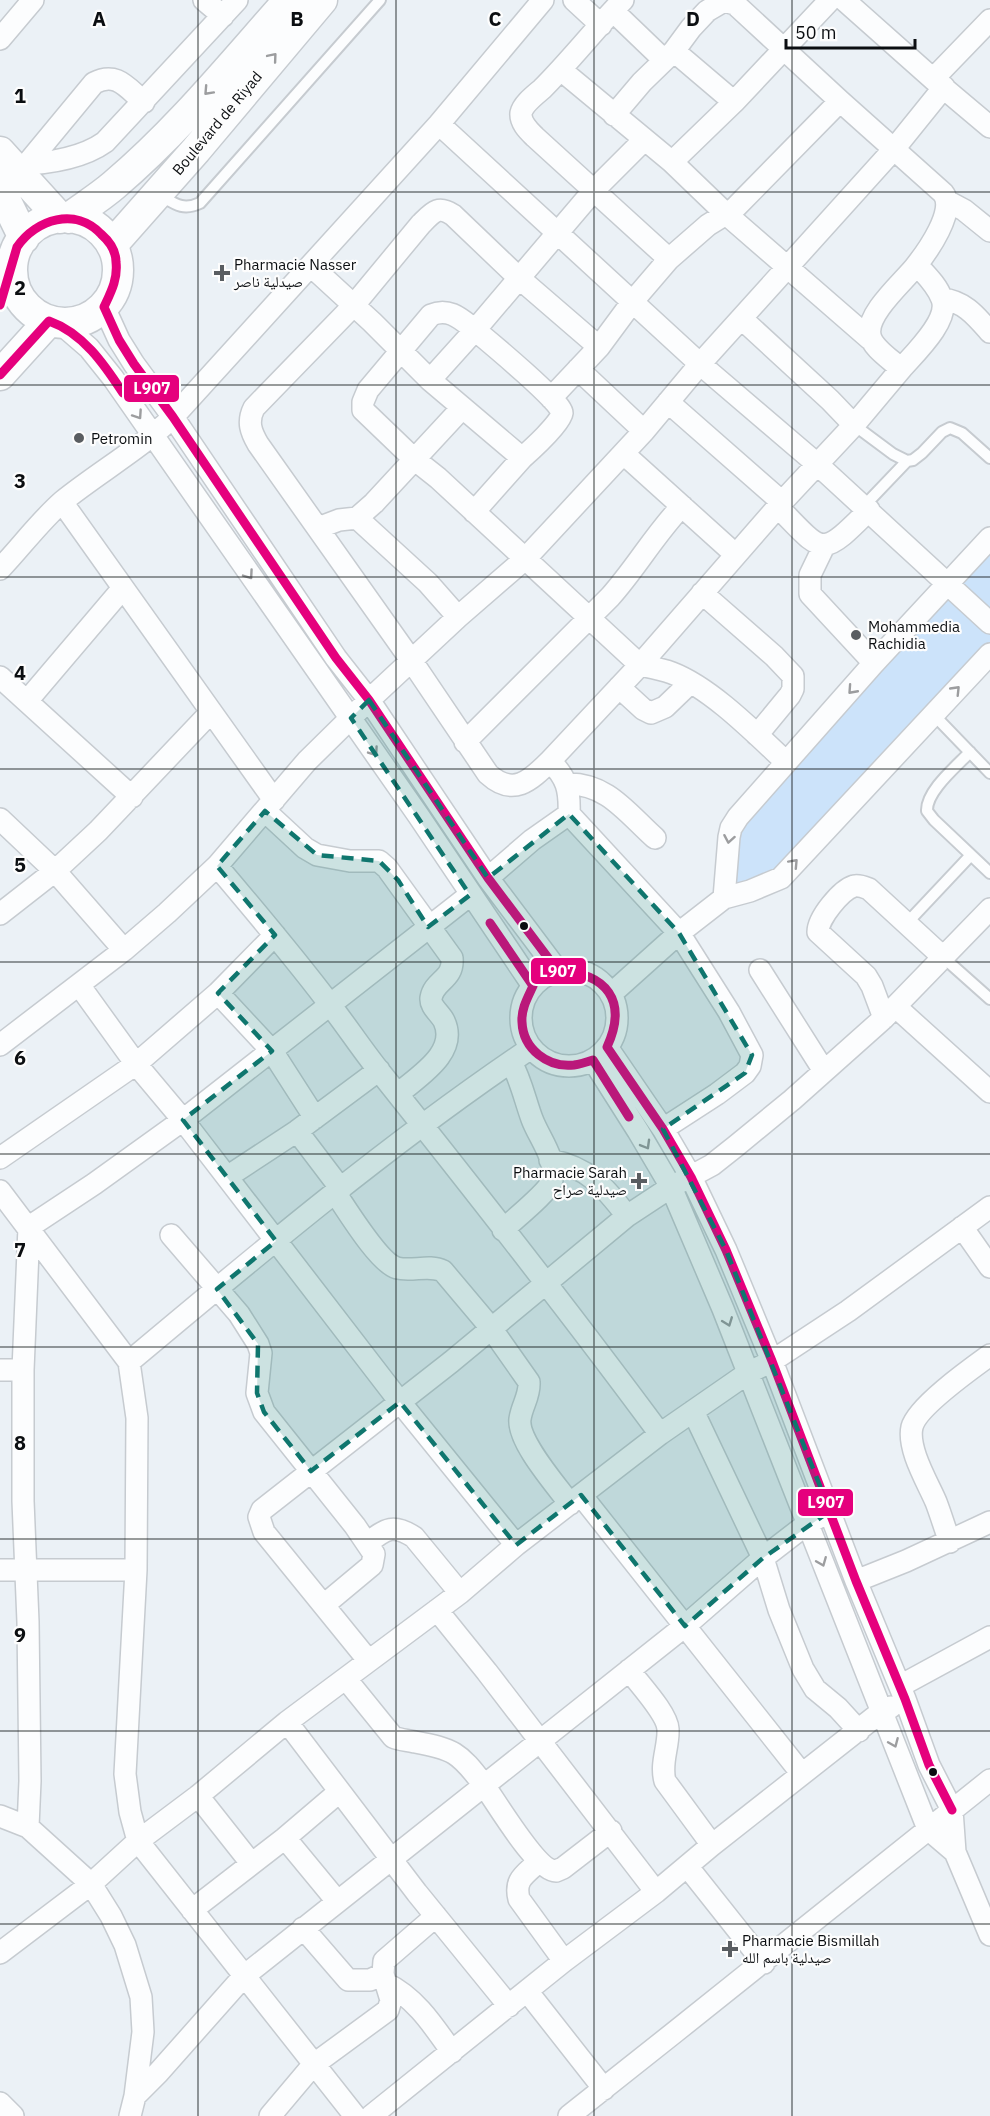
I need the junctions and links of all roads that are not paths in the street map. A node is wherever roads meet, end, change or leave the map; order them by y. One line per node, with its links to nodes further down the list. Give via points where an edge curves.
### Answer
1 (204, 0): 11 (street)
2 (289, 0): 33 (main road, Boulevard de Riyad, one-way to 33, via 153,149 114,185)
3 (322, 0): 30 (main road, Boulevard de Riyad, one-way to 3)
4 (380, 0): 30 (lane, via 200,203 180,207)
5 (543, 0): 23 (street)
6 (574, 0): 12 (street)
7 (830, 0): 15 (street)
8 (844, 0): 18 (street)
9 (727, 1): 15 (street); 16 (street, via 707,11)
10 (25, 3): 14 (street)
11 (230, 8): 20 (street)
12 (612, 12): 16 (street); 17 (street)
13 (990, 20): 18 (street)
14 (0, 39)
15 (784, 50): 19 (street); 21 (street)
16 (669, 55): 21 (street); 22 (street)
17 (561, 70): 22 (street); 29 (street, via 522,110 522,120 535,137)
18 (938, 83): 24 (street); 26 (street)
19 (840, 101): 26 (street); 32 (street, via 748,195)
20 (144, 102): 28 (street, via 94,150); 28 (street, via 115,78 105,77 94,83)
21 (734, 102): 27 (street)
22 (614, 115): 25 (street)
23 (439, 124): 35 (street); 41 (street)
24 (990, 127)
25 (644, 140): 27 (street); 29 (street)
26 (894, 149): 31 (street); 42 (street)
27 (672, 162): 32 (street)
28 (10, 168): 33 (main road); 36 (main road)
29 (594, 190): 35 (street); 38 (street)
30 (157, 193): 37 (main road, Boulevard de Riyad)
31 (947, 201): 34 (street); 39 (street, via 940,228)
32 (725, 213): 38 (street); 42 (street)
33 (65, 218): 36 (main road, via 40,224); 37 (main road, via 87,222)
34 (990, 231)
35 (559, 232): 43 (street); 45 (street)
36 (24, 238): 40 (main road)
37 (112, 245): 48 (main road, via 118,277)
38 (669, 259): 45 (street)
39 (917, 265): 44 (street); 53 (street, via 876,312)
40 (12, 266): 46 (main road); 50 (main road, via 21,300 33,312)
41 (310, 266): 47 (street); 64 (street)
42 (788, 266): 49 (street); 53 (street)
43 (519, 278): 47 (street, via 453,215 438,210 421,224); 51 (street); 54 (street)
44 (942, 299): 52 (street, via 962,305); 58 (street, via 940,319)
45 (633, 301): 54 (street); 56 (street)
46 (0, 305)
47 (354, 305): 55 (street); 80 (street, via 254,408 250,420 250,431 258,444)
48 (104, 307): 50 (main road, via 76,322); 64 (street, via 119,340)
49 (742, 319): 56 (street); 65 (street)
50 (54, 322): 59 (main road); 67 (street, one-way to 67, via 89,348)
51 (475, 330): 55 (street, via 453,314 435,313); 60 (street); 61 (street)
52 (990, 332)
53 (870, 339): 58 (street)
54 (599, 347): 57 (street)
55 (400, 350): 60 (street); 71 (street, via 368,390 363,410)
56 (700, 363): 62 (street); 73 (street)
57 (578, 369): 61 (street); 66 (street)
58 (901, 369): 65 (street)
59 (0, 375)
60 (430, 380): 63 (street)
61 (551, 398): 69 (street, via 560,405 561,415)
62 (668, 402): 66 (street); 75 (street)
63 (462, 408): 69 (street); 71 (street)
64 (173, 417): 67 (street); 99 (street, via 336,658)
65 (854, 425): 72 (lane); 73 (street)
66 (644, 430): 68 (street)
67 (153, 436): 74 (street); 103 (street, one-way to 103)
68 (624, 453): 76 (street); 84 (street)
69 (522, 458): 78 (street)
70 (990, 458): 72 (lane, via 962,433 950,428)
71 (414, 459): 78 (street); 79 (street)
72 (907, 461): 77 (lane)
73 (817, 464): 75 (street); 77 (street)
74 (62, 502): 85 (street); 87 (street)
75 (780, 504): 82 (street, via 812,542); 83 (street)
76 (682, 506): 83 (street); 90 (street, via 666,522 626,580)
77 (866, 508): 82 (street, via 845,533); 86 (street)
78 (474, 512): 84 (street)
79 (357, 519): 80 (street, via 339,520); 89 (street, via 428,583)
80 (318, 528): 93 (street)
81 (990, 538): 86 (street)
82 (824, 546): 94 (street, via 810,574 810,594)
83 (735, 555): 88 (street)
84 (525, 559): 89 (street); 90 (street)
85 (0, 569)
86 (949, 583): 91 (street); 94 (street)
87 (123, 588): 100 (street); 101 (street)
88 (702, 593): 95 (street); 104 (street, via 793,676 790,695)
89 (458, 617): 93 (street)
90 (589, 618): 95 (street); 105 (street)
91 (990, 623)
92 (990, 654): 102 (street, one-way to 92)
93 (411, 660): 99 (street); 105 (street)
94 (874, 663): 108 (street, one-way to 108)
95 (640, 665): 97 (street, via 671,672); 98 (street)
96 (0, 677): 100 (street)
97 (690, 683): 98 (street, via 665,707 651,712); 104 (street)
98 (619, 687): 107 (street)
99 (369, 700): 103 (street); 120 (street)
100 (27, 701): 111 (street)
101 (211, 712): 111 (street); 112 (street)
102 (933, 714): 106 (lane); 122 (street, one-way to 102, via 781,878)
103 (351, 718): 112 (street); 121 (street, one-way to 121)
104 (757, 735): 108 (street)
105 (465, 742): 107 (street, via 488,774 504,785 528,780)
106 (970, 752): 109 (lane); 116 (lane, via 945,777 926,806 929,816)
107 (550, 761): 110 (street)
108 (786, 762): 122 (street, one-way to 122, via 731,828)
109 (990, 773)
110 (567, 784): 113 (street); 115 (street, via 583,784 606,794)
111 (132, 797): 118 (street)
112 (270, 805): 117 (street); 126 (street, via 305,848 317,855 379,861 398,880)
113 (569, 814): 120 (street); 127 (street)
114 (0, 819): 118 (street)
115 (655, 838)
116 (970, 855): 119 (lane); 125 (lane)
117 (217, 866): 128 (street); 129 (street)
118 (55, 871): 124 (street); 129 (street)
119 (990, 873)
120 (488, 878): 132 (street)
121 (470, 895): 126 (street); 134 (street)
122 (724, 898): 127 (street)
123 (990, 909): 130 (street)
124 (0, 914)
125 (907, 923): 130 (street); 139 (street, via 877,894 854,886 818,925 818,932 866,976)
126 (428, 927): 138 (street); 149 (street, via 452,958 451,972 431,998 444,1022 447,1040 435,1062)
127 (679, 933): 136 (street); 153 (street, via 752,1055 745,1073)
128 (275, 935): 135 (street); 138 (street)
129 (124, 950): 133 (street)
130 (944, 958): 137 (lane); 139 (street)
131 (760, 970): 147 (street)
132 (558, 971): 134 (street); 136 (street, via 588,974)
133 (79, 985): 140 (street); 145 (street)
134 (533, 986): 141 (street, via 521,1010 524,1037)
135 (218, 993): 142 (street); 145 (street)
136 (611, 994): 143 (street, via 617,1021 614,1035)
137 (990, 999)
138 (330, 1005): 142 (street); 146 (street)
139 (890, 1013): 147 (street); 148 (street)
140 (0, 1045)
141 (531, 1048): 143 (street, via 541,1058 567,1066 580,1065); 144 (street)
142 (272, 1051): 150 (street); 151 (street)
143 (600, 1054): 153 (street); 159 (street, one-way to 159)
144 (511, 1062): 152 (street); 156 (street)
145 (136, 1064): 151 (street); 155 (street)
146 (379, 1070): 149 (street); 150 (street)
147 (824, 1071): 158 (street, via 736,1146)
148 (990, 1092)
149 (398, 1094): 152 (street)
150 (315, 1118): 154 (street)
151 (183, 1120): 157 (street); 164 (street)
152 (424, 1125): 161 (street); 166 (street)
153 (663, 1129): 158 (street)
154 (297, 1131): 157 (street); 161 (street)
155 (0, 1158)
156 (550, 1160): 163 (street, via 588,1174); 166 (street, via 552,1181 545,1192)
157 (227, 1177): 168 (street)
158 (691, 1177): 159 (street); 174 (street)
159 (671, 1188): 163 (street); 178 (street, one-way to 178)
160 (0, 1191): 164 (street)
161 (339, 1191): 168 (street); 172 (street, via 387,1262 403,1269 432,1267 442,1271)
162 (990, 1207): 165 (street)
163 (627, 1216): 170 (street)
164 (29, 1227): 175 (street); 177 (street)
165 (962, 1227): 169 (street); 174 (street)
166 (503, 1230): 170 (street)
167 (171, 1235): 171 (street)
168 (276, 1241): 171 (street); 179 (street)
169 (990, 1268)
170 (546, 1282): 172 (street); 181 (street)
171 (217, 1289): 175 (street); 182 (street, via 258,1344 261,1353 257,1393 264,1412)
172 (491, 1328): 179 (street); 183 (street, via 529,1382 519,1420 523,1435)
173 (990, 1354): 187 (street, via 931,1402 912,1426 922,1474)
174 (772, 1361): 178 (street); 184 (street)
175 (129, 1362): 192 (street, via 136,1418)
176 (0, 1370): 177 (street)
177 (23, 1370): 193 (street)
178 (747, 1373): 180 (street); 186 (street)
179 (400, 1402): 182 (street); 189 (street)
180 (693, 1411): 181 (street); 190 (street)
181 (660, 1434): 183 (street)
182 (311, 1471): 188 (street); 196 (street, via 262,1510 259,1517 264,1532)
183 (575, 1500): 189 (street); 198 (street)
184 (830, 1512): 186 (street); 194 (street)
185 (990, 1522): 187 (street)
186 (807, 1524): 190 (street); 204 (street, one-way to 204)
187 (950, 1542): 194 (street)
188 (368, 1543): 195 (street, via 387,1530 404,1531 414,1537); 196 (street, via 374,1554 372,1565)
189 (516, 1545): 195 (street)
190 (763, 1558): 198 (street); 206 (street, via 778,1610 803,1669 815,1689)
191 (0, 1570): 193 (street)
192 (136, 1570): 193 (street); 219 (street, via 124,1774)
193 (25, 1571): 215 (street)
194 (856, 1581): 203 (street)
195 (460, 1593): 197 (street)
196 (324, 1605): 200 (street)
197 (436, 1610): 200 (street); 207 (street)
198 (685, 1626): 201 (street); 208 (street)
199 (990, 1637): 203 (street, via 955,1654)
200 (368, 1660): 202 (street)
201 (629, 1670): 207 (street); 220 (street, via 668,1727 665,1781)
202 (346, 1679): 205 (street); 210 (street, via 393,1737 454,1752)
203 (902, 1692): 204 (street); 213 (street, via 928,1765)
204 (881, 1712): 206 (street); 216 (street, one-way to 216)
205 (287, 1722): 211 (street); 212 (street)
206 (859, 1731): 208 (street)
207 (540, 1742): 210 (street); 217 (street)
208 (802, 1774): 220 (street)
209 (990, 1780): 213 (street)
210 (484, 1785): 222 (street); 223 (street)
211 (339, 1792): 218 (street); 222 (street)
212 (198, 1796): 219 (street); 224 (street)
213 (952, 1810): 216 (street); 221 (street)
214 (0, 1816): 215 (street)
215 (28, 1827): 226 (street)
216 (928, 1829): 221 (street); 235 (street)
217 (611, 1832): 223 (street, via 556,1871); 227 (street)
218 (285, 1838): 224 (street); 228 (street)
219 (138, 1841): 226 (street); 229 (street)
220 (712, 1845): 225 (street)
221 (955, 1852): 232 (street)
222 (392, 1858): 228 (street); 230 (street)
223 (538, 1862): 234 (street, via 518,1883 519,1899)
224 (251, 1863): 229 (street)
225 (687, 1866): 227 (street); 235 (street)
226 (91, 1884): 233 (street); 244 (street, via 124,1945 141,1997 143,2032)
227 (656, 1892): 234 (street)
228 (338, 1901): 231 (street)
229 (192, 1910): 236 (street)
230 (436, 1916): 237 (street, via 387,1957); 239 (street)
231 (303, 1928): 236 (street); 237 (street, via 348,1980)
232 (990, 1935)
233 (0, 1953)
234 (564, 1961): 238 (street)
235 (764, 1963): 242 (street)
236 (243, 1976): 241 (street); 244 (street)
237 (384, 1979): 240 (street, via 413,2001); 241 (street, via 391,2000 388,2010)
238 (527, 1991): 239 (street); 242 (street)
239 (509, 2006): 240 (street)
240 (452, 2052): 248 (street)
241 (313, 2065): 246 (street); 247 (street)
242 (604, 2089): 249 (street)
243 (0, 2103): 245 (street)
244 (132, 2106)
245 (13, 2116)
246 (270, 2116)
247 (355, 2116)
248 (371, 2116)
249 (569, 2116)

